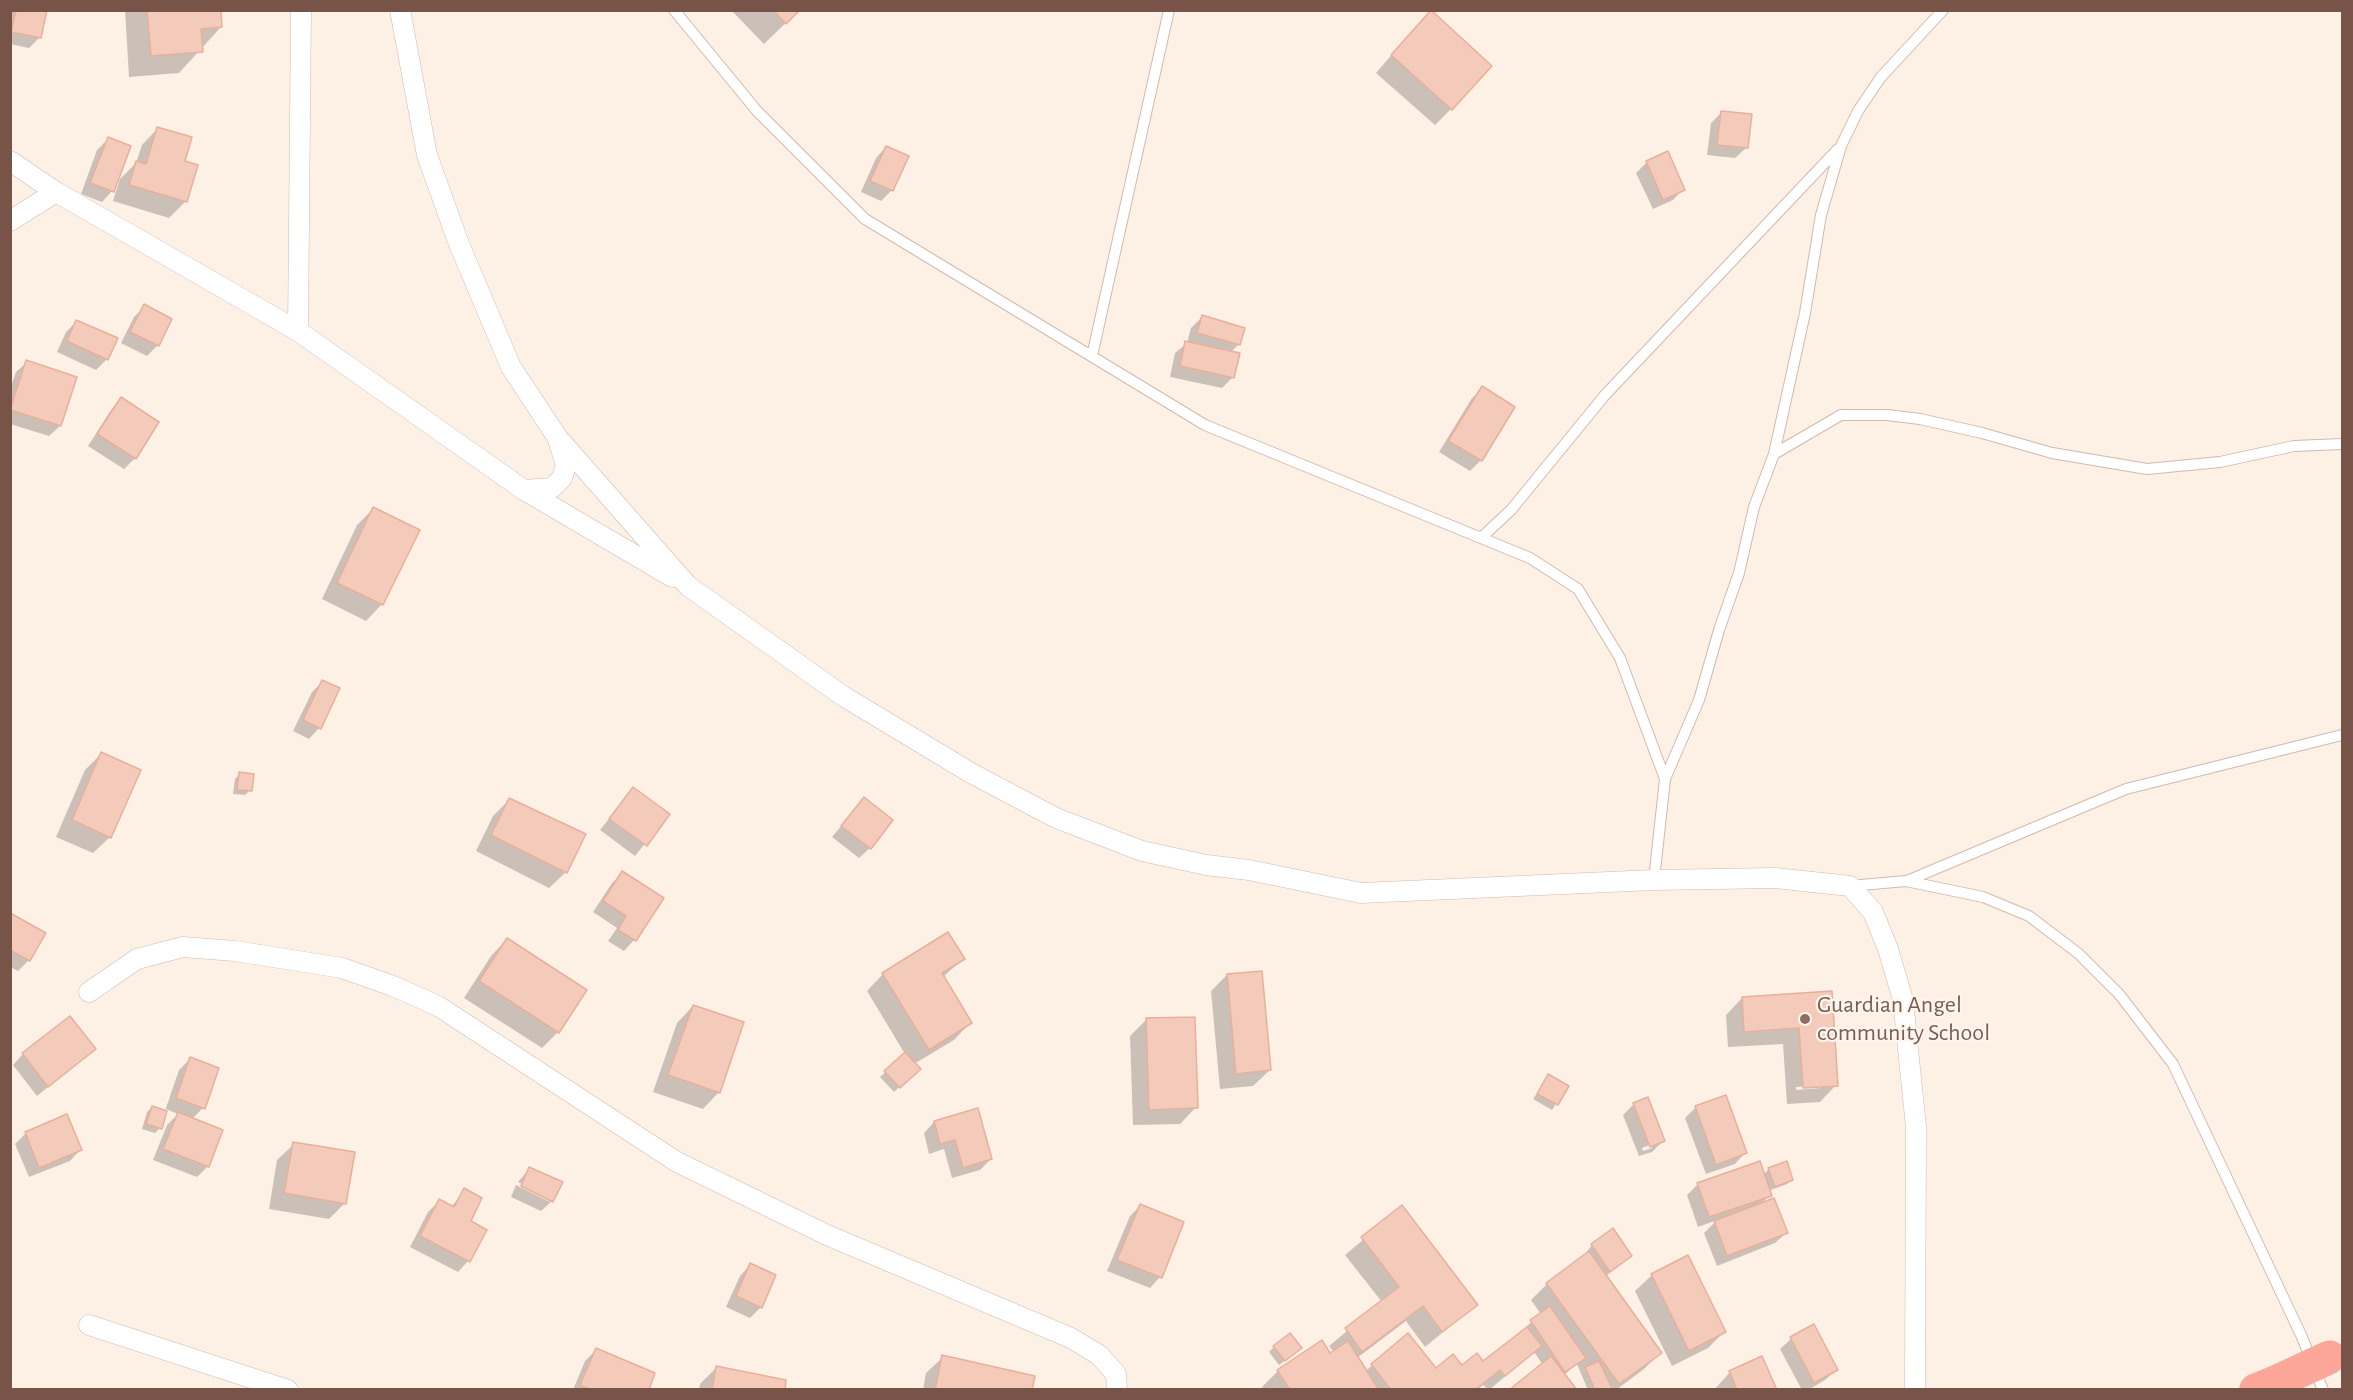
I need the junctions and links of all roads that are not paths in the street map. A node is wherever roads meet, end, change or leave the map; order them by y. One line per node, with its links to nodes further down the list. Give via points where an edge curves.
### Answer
1 (301, 10): 10 (street)
2 (400, 10): 12 (street, via 427,155 459,244 511,367)
3 (674, 10): 11 (lane, via 757,111 866,219)
4 (1169, 10): 11 (lane)
5 (1943, 10): 6 (lane, via 1881,77)
6 (1840, 146): 14 (lane, via 1821,215 1805,313); 16 (lane, via 1605,395 1510,510)
7 (10, 161): 8 (street)
8 (56, 192): 9 (street); 10 (street)
9 (10, 221)
10 (298, 331): 15 (street)
11 (1092, 356): 16 (lane, via 1205,425)
12 (557, 437): 15 (street, via 566,464 562,478 552,488); 17 (street)
13 (2343, 444): 14 (lane, via 2294,446 2220,462 2147,470 2052,453 1920,419 1841,415)
14 (1774, 454): 19 (lane, via 1754,507 1739,573 1699,700)
15 (524, 490): 17 (street)
16 (1482, 537): 19 (lane, via 1530,558 1578,589 1620,658)
17 (688, 586): 20 (street, via 843,696 970,773 1056,818 1142,851 1361,893)
18 (2343, 735): 21 (lane, via 2126,789)
19 (1665, 779): 20 (lane)
20 (1654, 880): 22 (street, via 1775,878)
21 (1906, 881): 22 (lane); 30 (lane, via 1983,897 2029,916 2079,954 2119,994 2173,1064 2302,1336)
22 (1850, 886): 29 (street, via 1873,912 1903,1000 1916,1127)
23 (89, 992): 28 (street, via 137,958 183,947 342,968 393,986 438,1006 676,1162 826,1235 1071,1338 1099,1355 1116,1374)
24 (89, 1325): 27 (street)
25 (2336, 1354): 26 (highway, bridge)
26 (2266, 1386)
27 (288, 1389)
28 (1117, 1389)
29 (1915, 1389)
30 (2323, 1389)

